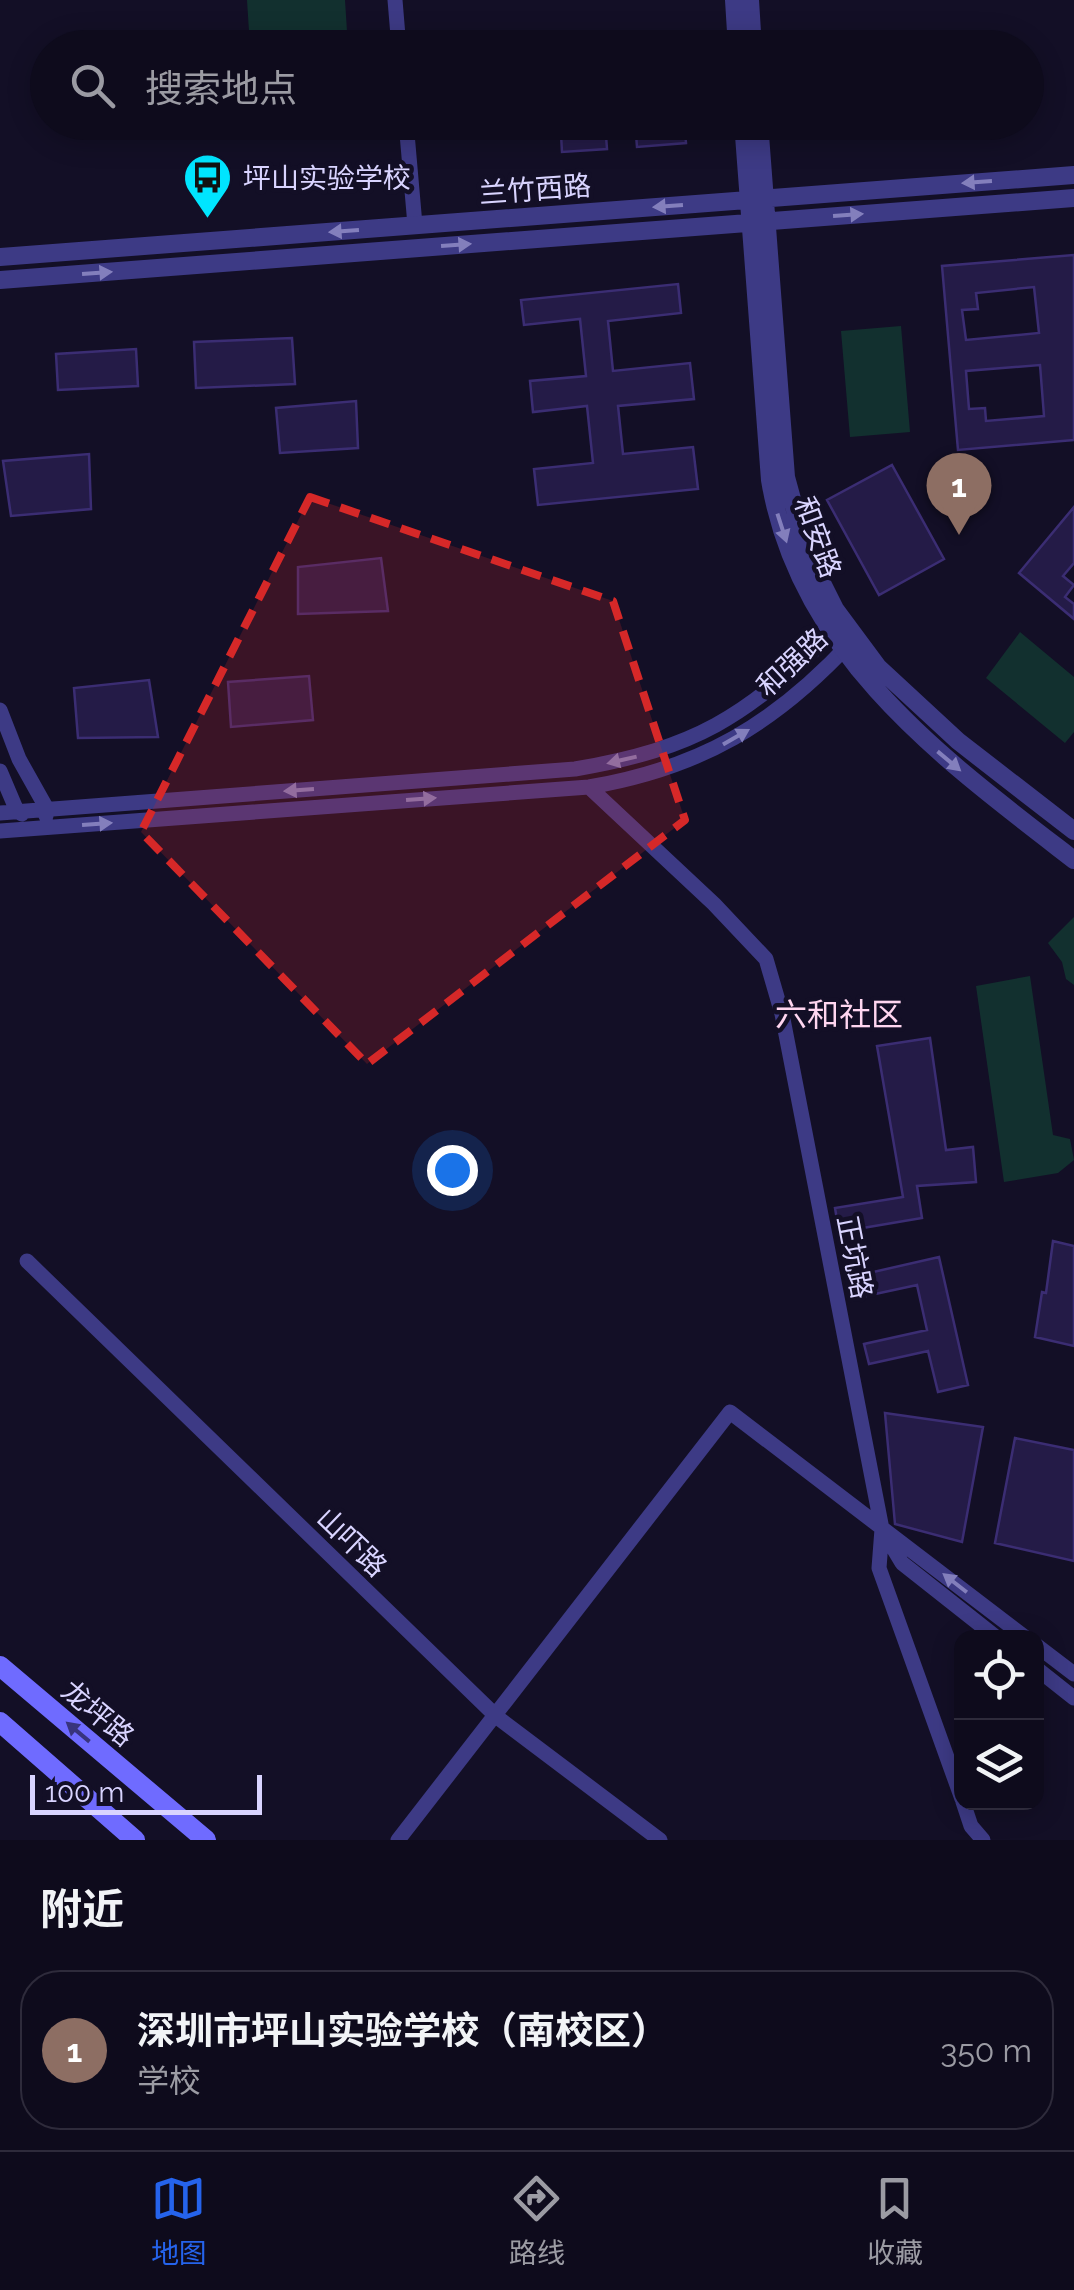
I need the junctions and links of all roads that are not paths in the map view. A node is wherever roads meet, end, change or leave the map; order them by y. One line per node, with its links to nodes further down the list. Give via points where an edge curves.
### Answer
1 (395, 0): 4 (street)
2 (734, 0): 5 (street)
3 (750, 0): 6 (street)
4 (398, 30)
5 (736, 30)
6 (752, 30)
7 (408, 140): 14 (street)
8 (746, 140): 12 (street, 和安路)
9 (759, 140): 12 (street, 和安路)
10 (1074, 175): 12 (street, 兰竹西路, one-way to 12)
11 (1074, 198): 13 (street, 兰竹西路, one-way to 11)
12 (757, 200): 13 (street, 和安路); 14 (street, 兰竹西路, one-way to 14)
13 (759, 222): 16 (street, 兰竹西路, one-way to 13); 17 (street, 和安路, one-way to 17, via 774,502 803,582); 18 (street, 和安路, via 786,477 804,543)
14 (415, 226): 15 (street, 兰竹西路, one-way to 15)
15 (0, 257)
16 (0, 280)
17 (831, 634): 18 (street, 和安路); 23 (street, 和强路, one-way to 23, via 735,716 624,760)
18 (848, 644): 19 (street, 和安路); 22 (street, 和强路, one-way to 18, via 660,772 735,739 783,706)
19 (885, 687): 27 (street, 和安路); 28 (street, 和安路, one-way to 28, via 945,758)
20 (0, 710): 23 (street)
21 (0, 772): 24 (street)
22 (589, 787): 25 (street, 和强路, one-way to 22); 30 (street, 正坑路, via 766,959)
23 (47, 809): 24 (street, 和强路); 25 (street)
24 (8, 812): 25 (street)
25 (44, 828): 26 (street, 和强路)
26 (0, 831)
27 (1074, 831)
28 (1074, 860)
29 (27, 1261): 38 (street, 山吓路)
30 (882, 1529): 31 (street, via 902,1563); 32 (street, one-way to 30); 38 (street, via 730,1412); 40 (street, 正坑路, via 879,1568)
31 (987, 1630)
32 (1015, 1630)
33 (1044, 1651): 36 (street)
34 (0, 1666): 43 (main road, 龙坪路, one-way to 34)
35 (1044, 1674): 37 (street)
36 (1074, 1674)
37 (1074, 1698)
38 (497, 1717): 44 (street); 45 (street, 山吓路)
39 (0, 1722): 42 (main road)
40 (954, 1779)
41 (965, 1810): 46 (street, 正坑路)
42 (135, 1840)
43 (206, 1840)
44 (398, 1840)
45 (660, 1840)
46 (983, 1840)

